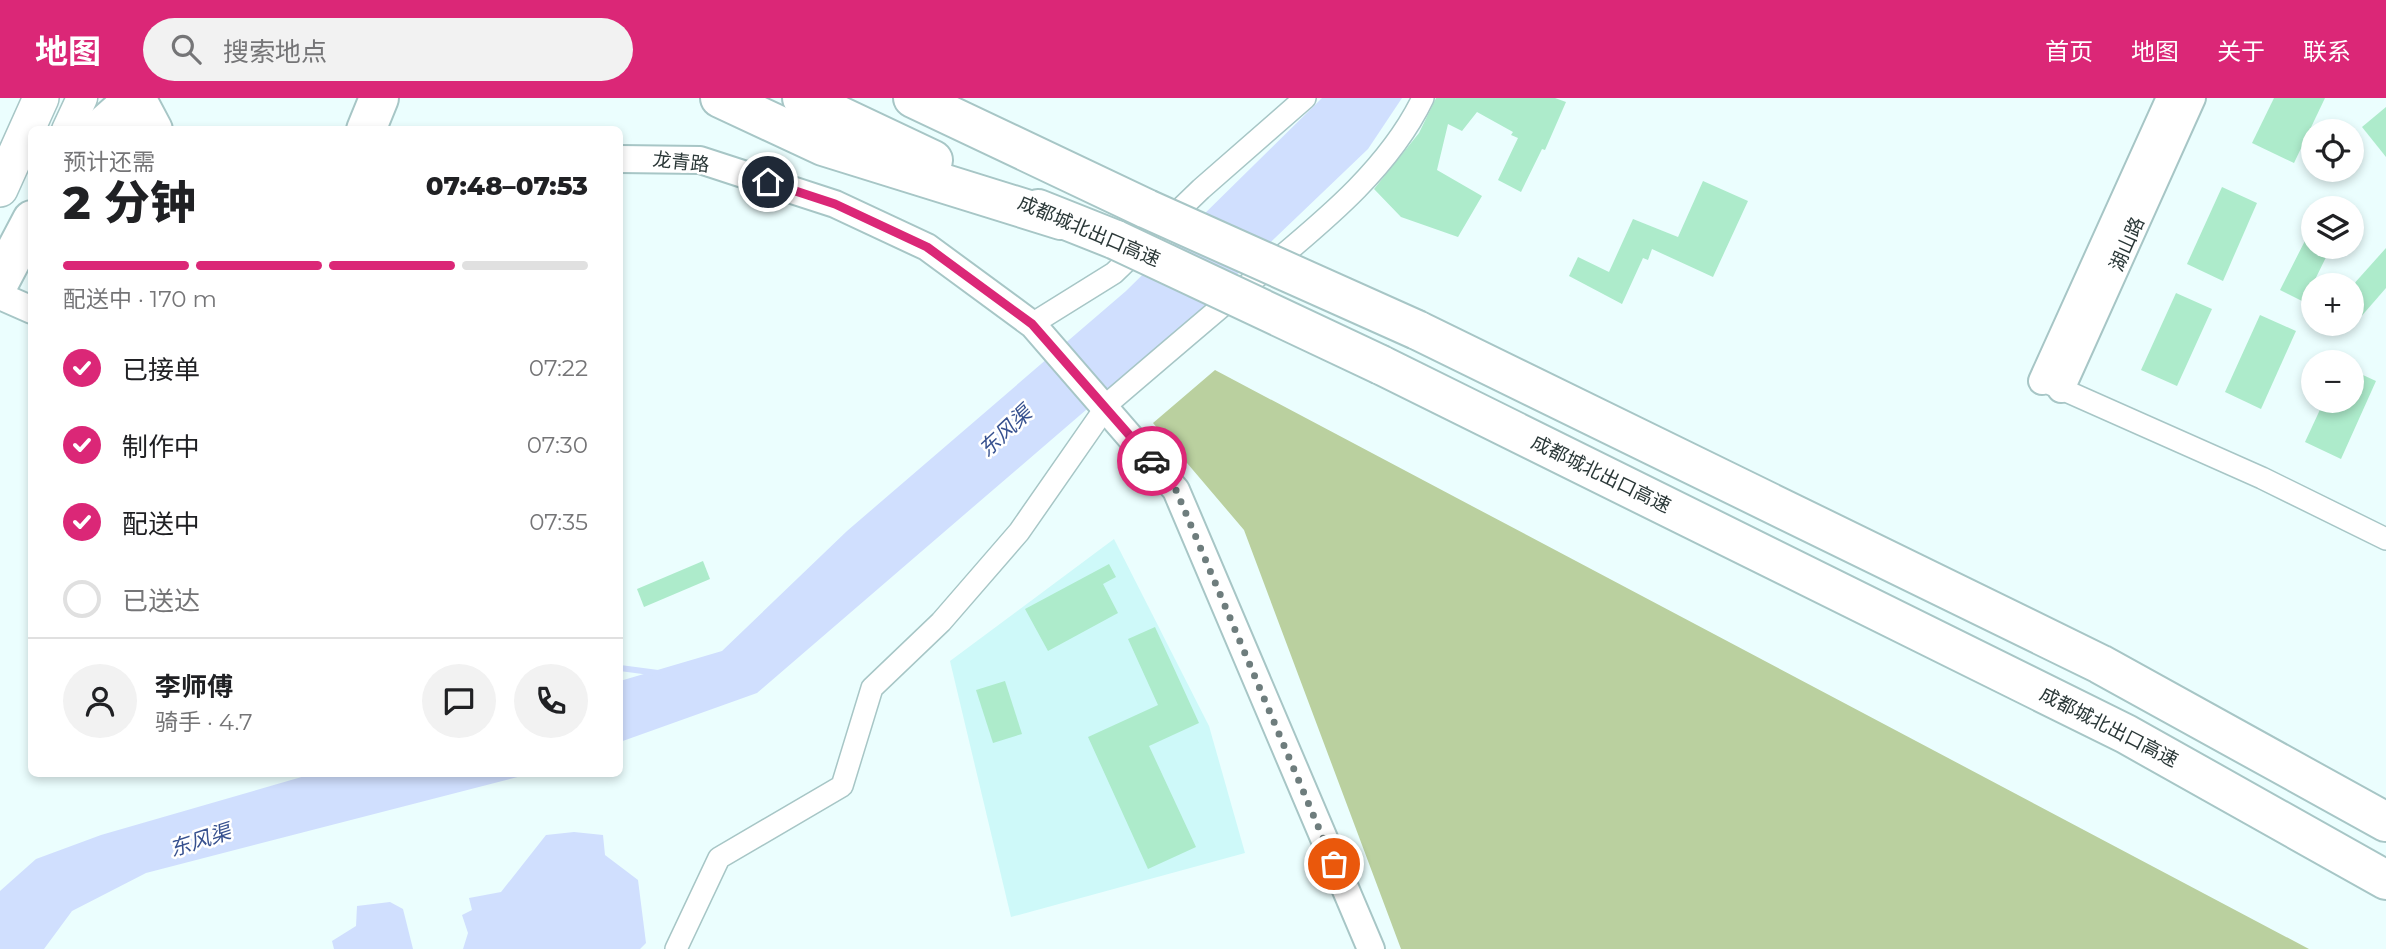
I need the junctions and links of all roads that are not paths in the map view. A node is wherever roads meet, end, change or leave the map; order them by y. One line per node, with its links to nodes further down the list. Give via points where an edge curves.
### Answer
1 (41, 98): 13 (highway)
2 (82, 98): 14 (main road)
3 (135, 98): 15 (highway); 16 (highway)
4 (379, 98): 17 (highway)
5 (720, 98): 23 (highway, via 823,146)
6 (802, 98): 23 (highway, 成都城北出口高速)
7 (913, 98): 21 (highway)
8 (969, 98): 21 (highway)
9 (1305, 98): 29 (street, via 1114,273)
10 (1423, 98): 31 (street, via 1367,178)
11 (2170, 98): 30 (street, 湖山路)
12 (2192, 98): 30 (street, 湖山路)
13 (28, 126)
14 (69, 126)
15 (104, 126)
16 (151, 126)
17 (368, 126)
18 (28, 127): 20 (highway)
19 (623, 159): 29 (street, 龙青路, via 700,160 835,204 927,247)
20 (0, 189)
21 (1135, 203): 33 (highway, bridge, via 1418,330 2100,664)
22 (28, 211): 25 (main road)
23 (1060, 220): 34 (highway, 成都城北出口高速, bridge, via 1116,240 1381,365 2126,734)
24 (28, 228): 26 (highway)
25 (0, 268)
26 (0, 281)
27 (0, 296): 28 (street)
28 (28, 308)
29 (1033, 324): 31 (street, 龙青路)
30 (2052, 385): 32 (street)
31 (1106, 406): 35 (street, via 1019,532 941,622 872,688 842,786 719,858); 36 (street, 龙青路, via 1176,490)
32 (2386, 539)
33 (2386, 822)
34 (2386, 880)
35 (676, 949)
36 (1371, 949)

